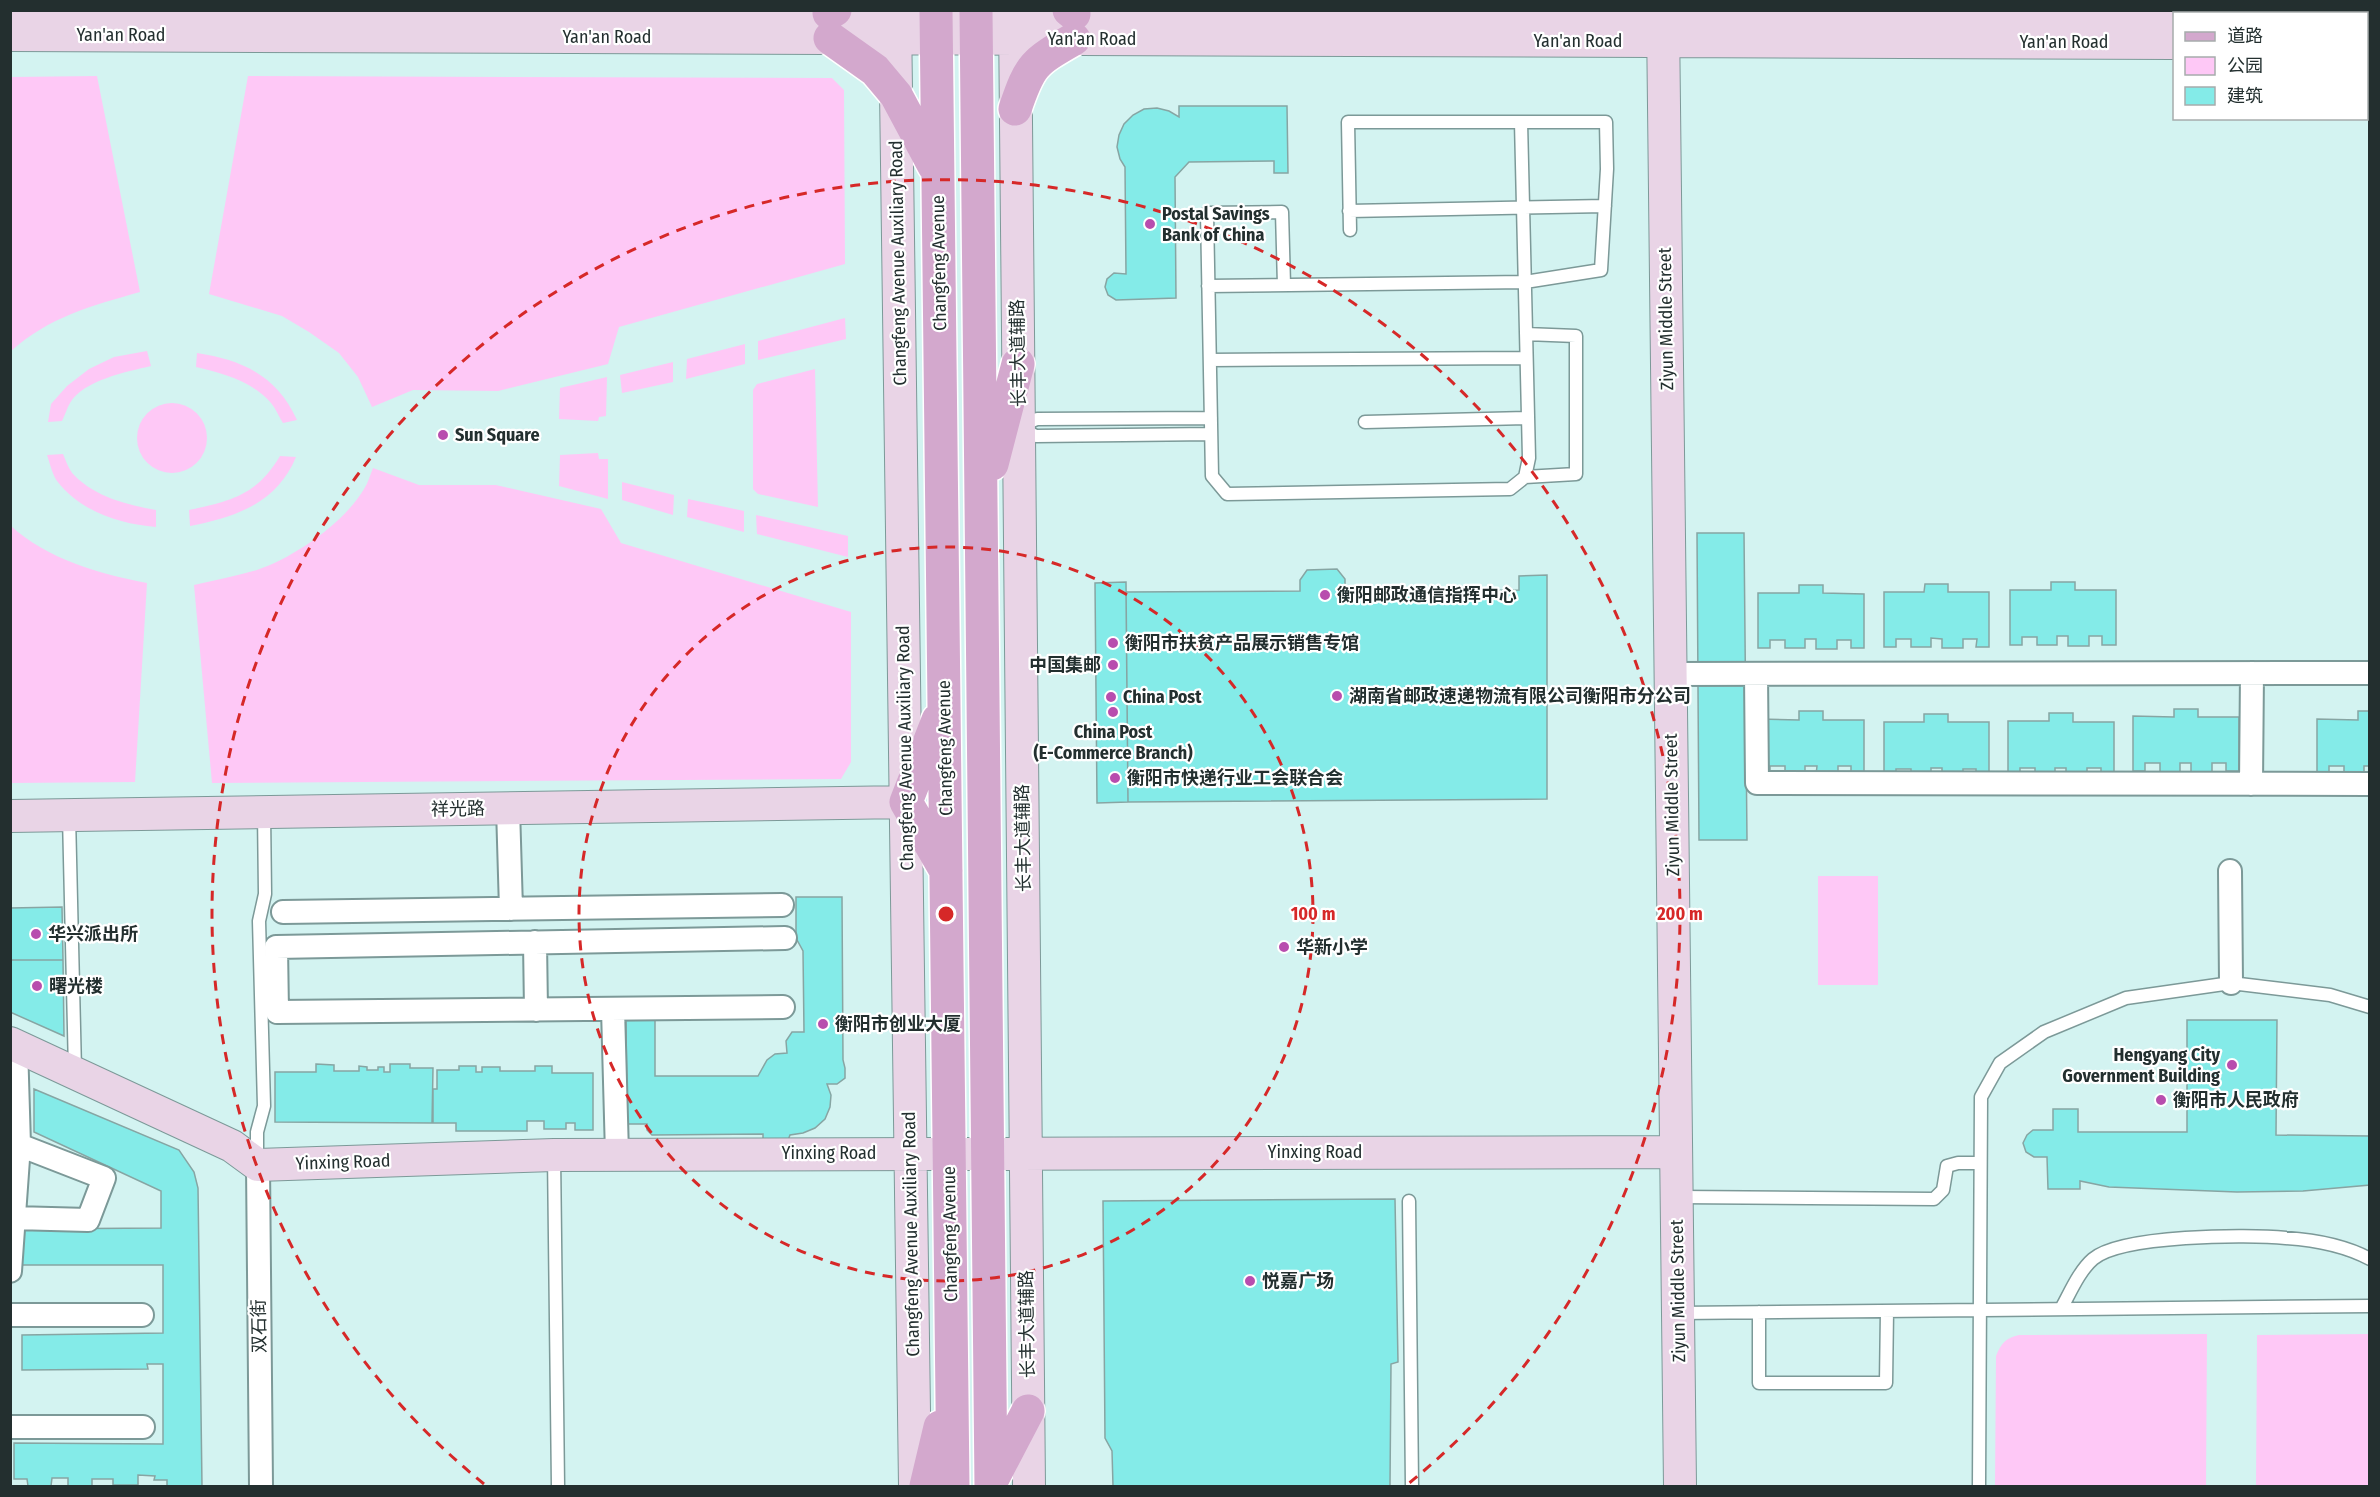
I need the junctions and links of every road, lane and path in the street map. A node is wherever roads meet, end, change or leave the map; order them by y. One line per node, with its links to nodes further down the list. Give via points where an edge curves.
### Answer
1 (20, 10): 5 (main road, Yan'an Road)
2 (1315, 13): 3 (main road, Yan'an Road); 12 (main road, Yan'an Road)
3 (1565, 13): 14 (main road, Yan'an Road)
4 (1791, 14): 13 (main road, Yan'an Road); 14 (main road, Yan'an Road)
5 (171, 16): 7 (main road, Yan'an Road); 15 (main road, Yan'an Road)
6 (2173, 18): 13 (main road, Yan'an Road)
7 (831, 21): 8 (main road, Yan'an Road); 17 (main road)
8 (895, 21): 9 (main road, Yan'an Road); 17 (main road, Changfeng Avenue Auxiliary Road)
9 (936, 21): 10 (main road, Yan'an Road); 20 (main road, Changfeng Avenue)
10 (976, 21): 11 (main road, Yan'an Road); 36 (main road)
11 (1016, 21): 12 (main road, Yan'an Road); 18 (main road, 长丰大道辅路)
12 (1073, 21): 14 (main road, Yan'an Road); 18 (main road, via 1027,75)
13 (2079, 24): 14 (main road, Yan'an Road); 16 (main road, Yan'an Road)
14 (1663, 29): 41 (main road, Ziyun Middle Street)
15 (10, 35)
16 (2173, 43)
17 (896, 95): 20 (main road); 46 (main road, Changfeng Avenue Auxiliary Road)
18 (1016, 109): 31 (main road, 长丰大道辅路)
19 (1521, 122): 21 (lane, via 1606,122); 22 (lane); 23 (lane, via 1348,122)
20 (937, 172): 35 (main road, Changfeng Avenue)
21 (1605, 206): 22 (lane); 25 (lane, via 1601,270)
22 (1523, 207): 23 (lane); 25 (lane)
23 (1349, 211): 24 (lane)
24 (1350, 230)
25 (1525, 282): 26 (lane); 28 (lane)
26 (1284, 285): 27 (lane); 27 (lane, via 1282,212 1207,213)
27 (1208, 286): 30 (lane)
28 (1526, 334): 29 (lane); 38 (lane, via 1576,336 1576,474)
29 (1526, 358): 30 (lane); 33 (lane)
30 (1210, 360): 32 (lane)
31 (1018, 364): 36 (main road)
32 (1211, 418): 36 (lane, via 1037,418); 37 (lane)
33 (1528, 418): 34 (lane); 38 (lane, via 1529,458)
34 (1365, 422)
35 (941, 427): 36 (main road); 43 (main road, Changfeng Avenue)
36 (1000, 427): 37 (lane, via 1036,436); 67 (main road, via 981,506); 68 (main road, 长丰大道辅路)
37 (1211, 434): 38 (lane, via 1212,476 1227,494 1510,489)
38 (1525, 477)
39 (2252, 673): 40 (street); 42 (street); 44 (street)
40 (2370, 673)
41 (1671, 674): 42 (street); 69 (main road, Ziyun Middle Street)
42 (1755, 674): 44 (street, via 1757,783)
43 (944, 705): 46 (main road); 51 (main road, Changfeng Avenue)
44 (2251, 784): 45 (street)
45 (2370, 784)
46 (906, 802): 47 (main road, 祥光路); 51 (main road); 70 (main road, Changfeng Avenue Auxiliary Road)
47 (508, 808): 48 (main road, 祥光路); 54 (street)
48 (264, 812): 49 (main road, 祥光路); 74 (lane, via 265,894 259,921 264,1106 257,1132)
49 (69, 815): 50 (main road, 祥光路); 64 (lane)
50 (10, 816)
51 (946, 871): 66 (main road, Changfeng Avenue)
52 (2230, 871): 58 (street)
53 (782, 906): 54 (street)
54 (511, 909): 55 (street)
55 (283, 912)
56 (784, 938): 57 (street)
57 (535, 942): 62 (street); 62 (street, via 276,947 276,968 277,1012)
58 (2231, 983): 60 (lane, via 2330,995); 73 (lane, via 2126,998 2044,1032 2000,1062 1981,1097)
59 (783, 1007): 61 (street)
60 (2370, 1007)
61 (613, 1009): 62 (street); 71 (street)
62 (536, 1010)
63 (13, 1044): 64 (main road); 65 (street)
64 (76, 1073): 74 (main road, via 232,1146)
65 (19, 1145): 77 (street); 77 (street, via 104,1178 88,1220)
66 (950, 1152): 67 (main road, Yinxing Road); 70 (main road, Yinxing Road); 88 (main road, Changfeng Avenue)
67 (988, 1152): 68 (main road, Yinxing Road); 92 (main road)
68 (1026, 1152): 69 (main road, Yinxing Road); 89 (main road, 长丰大道辅路)
69 (1676, 1152): 75 (main road, Ziyun Middle Street)
70 (910, 1153): 71 (main road, Yinxing Road); 95 (main road, Changfeng Avenue Auxiliary Road)
71 (617, 1154): 72 (main road, Yinxing Road)
72 (554, 1155): 74 (main road, Yinxing Road); 94 (lane)
73 (1980, 1163): 75 (lane, via 1947,1166 1943,1190 1934,1199); 82 (lane)
74 (258, 1165): 93 (street, 双石街)
75 (1677, 1197): 85 (main road, Ziyun Middle Street)
76 (1409, 1201): 99 (lane)
77 (14, 1218): 79 (street)
78 (2370, 1259): 81 (lane, via 2339,1246 2285,1238 2151,1241 2092,1259)
79 (10, 1271)
80 (2370, 1306): 81 (lane)
81 (2061, 1309): 82 (lane)
82 (1980, 1310): 83 (lane); 101 (lane)
83 (1887, 1311): 84 (lane); 84 (lane, via 1886,1383 1759,1383)
84 (1759, 1312): 85 (lane)
85 (1678, 1313): 100 (main road, Ziyun Middle Street)
86 (10, 1315): 87 (street)
87 (142, 1315)
88 (952, 1379): 96 (main road); 97 (main road, Changfeng Avenue)
89 (1028, 1411): 92 (main road); 98 (main road, 长丰大道辅路)
90 (10, 1427): 91 (street)
91 (143, 1427)
92 (991, 1485)
93 (261, 1486)
94 (558, 1486)
95 (915, 1486)
96 (926, 1486)
97 (953, 1486)
98 (1029, 1486)
99 (1412, 1486)
100 (1680, 1486)
101 (1979, 1486)

